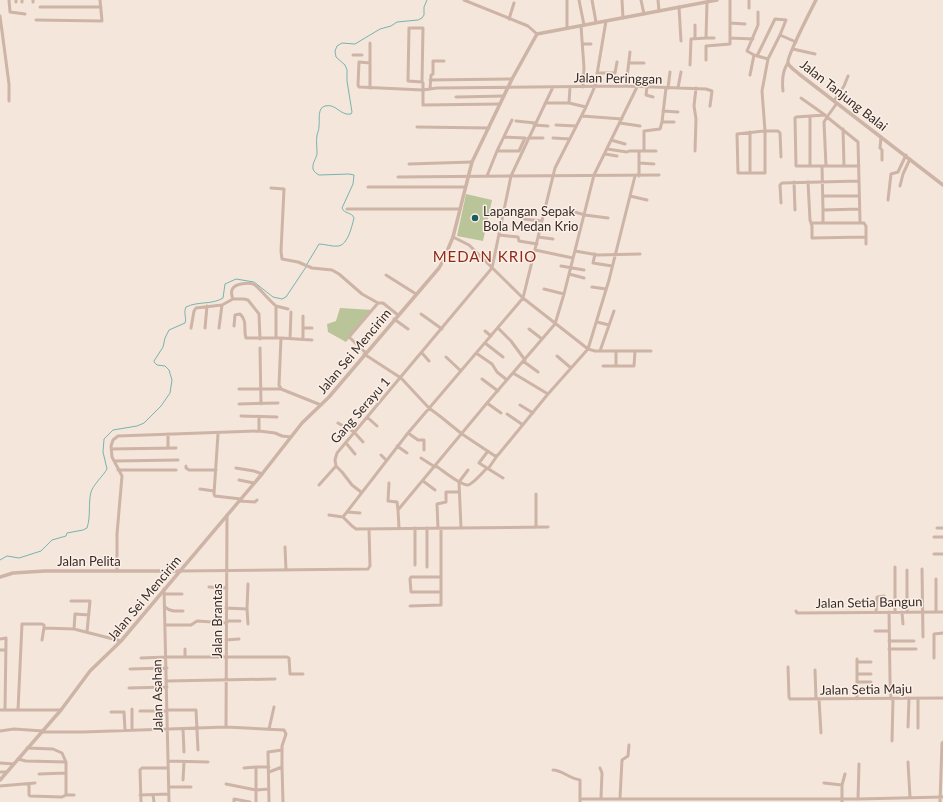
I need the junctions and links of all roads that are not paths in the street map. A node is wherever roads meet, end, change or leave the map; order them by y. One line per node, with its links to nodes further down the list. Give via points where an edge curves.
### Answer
1 (9, 0): 22 (street, via 10,12)
2 (100, 0): 17 (street)
3 (464, 0): 26 (street)
4 (567, 0): 34 (street)
5 (579, 0): 32 (street)
6 (592, 0): 29 (street)
7 (622, 0): 25 (street)
8 (641, 0): 23 (street)
9 (658, 0): 20 (street)
10 (717, 0): 15 (street)
11 (730, 0): 30 (street)
12 (749, 0): 19 (street)
13 (816, 0): 43 (street, Jalan Tanjung Balai)
14 (514, 2): 26 (street)
15 (707, 2): 18 (street); 38 (street)
16 (40, 7): 17 (street)
17 (101, 7): 27 (street, via 102,21)
18 (679, 7): 20 (street); 42 (street)
19 (749, 8)
20 (659, 11): 23 (street)
21 (758, 12): 41 (street, via 758,25)
22 (25, 14)
23 (644, 14): 25 (street)
24 (0, 16): 89 (street)
25 (623, 18): 28 (street)
26 (509, 19): 35 (street, via 528,26)
27 (36, 20)
28 (606, 21): 29 (street); 64 (street)
29 (596, 22): 32 (street)
30 (730, 23): 31 (street); 40 (street)
31 (745, 24)
32 (583, 25): 34 (street); 45 (street)
33 (695, 25): 37 (street)
34 (566, 28): 35 (street)
35 (537, 34): 67 (street, Jalan Sei Mencirim)
36 (780, 35): 43 (street); 50 (street, via 786,20 775,19); 52 (street)
37 (695, 38): 38 (street); 61 (street, via 691,39)
38 (706, 38): 39 (street)
39 (714, 38)
40 (730, 38): 41 (street); 53 (street, via 729,45 706,46)
41 (753, 39): 50 (street, via 748,51)
42 (681, 41)
43 (796, 42): 47 (street, Jalan Tanjung Balai)
44 (370, 43): 57 (street)
45 (582, 44): 46 (street); 75 (street)
46 (591, 44)
47 (793, 49): 49 (street); 60 (street, Jalan Tanjung Balai)
48 (630, 52): 58 (street)
49 (815, 54)
50 (755, 55): 52 (street); 65 (street)
51 (353, 56): 55 (street, via 360,55)
52 (768, 59): 115 (street, via 762,91)
53 (706, 60)
54 (444, 61): 68 (street, via 434,61)
55 (359, 62): 57 (street); 78 (street, via 358,86)
56 (617, 62): 64 (street, via 615,73)
57 (370, 63): 78 (street)
58 (629, 63): 59 (street); 71 (street)
59 (644, 63)
60 (788, 63): 84 (street, via 785,67); 90 (street, Jalan Tanjung Balai)
61 (690, 65)
62 (670, 72): 79 (street)
63 (681, 72): 80 (street)
64 (597, 73): 70 (street)
65 (750, 76)
66 (848, 76): 90 (street)
67 (512, 79): 68 (street); 72 (street, Jalan Sei Mencirim)
68 (430, 80): 82 (street)
69 (422, 82): 69 (street, via 423,28 409,28 408,81); 83 (street)
70 (595, 86): 71 (street, Jalan Peringgan); 75 (street, Jalan Peringgan); 95 (street)
71 (626, 86): 76 (street, Jalan Peringgan)
72 (509, 87): 73 (street, Jalan Peringgan); 82 (street, Jalan Peringgan); 85 (street, Jalan Sei Mencirim)
73 (552, 87): 74 (street, Jalan Peringgan); 91 (street)
74 (570, 87): 75 (street, Jalan Peringgan); 92 (street)
75 (583, 87)
76 (637, 87): 77 (street, Jalan Peringgan); 101 (street)
77 (647, 87): 79 (street, Jalan Peringgan); 87 (street, via 646,95)
78 (370, 88): 83 (street, Jalan Peringgan)
79 (667, 88): 80 (street, Jalan Peringgan); 96 (street)
80 (678, 88): 81 (street, Jalan Peringgan)
81 (696, 88): 94 (street, Jalan Peringgan, via 712,91); 130 (street)
82 (430, 89): 83 (street, Jalan Peringgan)
83 (423, 90): 93 (street, via 423,105)
84 (782, 92)
85 (504, 96): 86 (street); 93 (street, Jalan Sei Mencirim)
86 (456, 97)
87 (653, 97)
88 (801, 98): 100 (street)
89 (9, 101)
90 (836, 102): 100 (street); 117 (street, Jalan Tanjung Balai)
91 (545, 103): 92 (street); 107 (street)
92 (569, 103): 95 (street)
93 (500, 104): 113 (street, Jalan Sei Mencirim)
94 (710, 106)
95 (586, 107): 98 (street)
96 (663, 112): 97 (street); 104 (street)
97 (678, 112)
98 (582, 116): 101 (street); 110 (street)
99 (810, 116): 100 (street); 141 (street); 141 (street, via 795,118 796,165)
100 (826, 116): 114 (street); 142 (street)
101 (622, 119): 106 (street)
102 (512, 120): 118 (street)
103 (516, 121): 107 (street)
104 (662, 122): 105 (street); 128 (street, via 660,129 644,131)
105 (674, 122)
106 (620, 123): 111 (street); 123 (street)
107 (535, 124): 109 (street); 119 (street)
108 (556, 125): 110 (street)
109 (548, 126)
110 (576, 126): 122 (street)
111 (640, 126)
112 (417, 127): 113 (street)
113 (489, 128): 137 (street, Jalan Sei Mencirim)
114 (843, 129): 143 (street); 144 (street, via 858,142)
115 (765, 131): 116 (street); 134 (street, via 779,132); 146 (street, via 765,172)
116 (750, 132): 146 (street); 146 (street, via 737,135 737,172)
117 (881, 136): 132 (street, Jalan Tanjung Balai); 136 (street)
118 (504, 137): 126 (street); 126 (street, via 525,138 519,151)
119 (528, 138): 120 (street); 150 (street)
120 (543, 138)
121 (553, 138): 122 (street)
122 (570, 139): 151 (street)
123 (611, 140): 124 (street); 125 (street)
124 (625, 144)
125 (607, 149): 127 (street); 131 (street)
126 (497, 151): 149 (street)
127 (639, 151): 128 (street); 138 (street)
128 (644, 151): 129 (street)
129 (656, 151)
130 (696, 151)
131 (605, 154): 133 (street); 152 (street)
132 (906, 155): 135 (street, Jalan Tanjung Balai); 147 (street, via 897,174)
133 (617, 156)
134 (780, 157)
135 (910, 159): 160 (street, Jalan Tanjung Balai); 161 (street)
136 (882, 160)
137 (472, 162): 139 (street); 148 (street, Jalan Sei Mencirim)
138 (639, 163): 140 (street); 153 (street)
139 (409, 164)
140 (654, 164)
141 (810, 166): 142 (street)
142 (824, 166): 143 (street); 156 (street)
143 (844, 166): 144 (street)
144 (859, 166): 157 (street)
145 (892, 169): 147 (street)
146 (750, 173)
147 (891, 174): 169 (street)
148 (468, 176): 149 (street); 155 (street); 163 (street, Jalan Sei Mencirim)
149 (487, 176): 150 (street)
150 (511, 176): 151 (street); 184 (street)
151 (553, 176): 152 (street); 180 (street)
152 (594, 176): 153 (street); 177 (street)
153 (637, 176): 154 (street); 165 (street)
154 (659, 176)
155 (398, 178)
156 (822, 181): 157 (street); 159 (street); 166 (street)
157 (859, 181): 167 (street)
158 (794, 182): 159 (street); 170 (street, via 781,184); 175 (street)
159 (808, 182): 183 (street)
160 (943, 185)
161 (900, 186)
162 (368, 187): 163 (street)
163 (465, 187): 172 (street, Jalan Sei Mencirim)
164 (271, 188): 212 (street, via 284,190 281,258 307,267 332,270 362,294)
165 (630, 196): 168 (street); 195 (street)
166 (823, 196): 167 (street); 176 (street)
167 (859, 196): 173 (street)
168 (648, 200)
169 (888, 200)
170 (780, 203)
171 (347, 209): 172 (street)
172 (460, 209): 186 (street, Jalan Sei Mencirim)
173 (859, 209): 176 (street); 182 (street)
174 (568, 210): 177 (street)
175 (795, 210)
176 (823, 210): 181 (street)
177 (585, 215): 178 (street); 192 (street)
178 (608, 218)
179 (523, 219): 180 (street)
180 (542, 221): 185 (street)
181 (823, 222): 182 (street); 183 (street)
182 (860, 222): 187 (street, via 865,224)
183 (811, 223): 187 (street, via 812,240)
184 (499, 235): 189 (street, via 518,237 519,241); 200 (street)
185 (538, 236): 188 (street); 189 (street)
186 (452, 237): 200 (street, via 469,245); 208 (street, Jalan Sei Mencirim, via 441,265)
187 (865, 237): 190 (street)
188 (553, 239)
189 (537, 244): 191 (street)
190 (866, 244)
191 (536, 250): 196 (street); 210 (street)
192 (575, 250): 193 (street); 196 (street)
193 (595, 254): 195 (street); 198 (street, via 593,263)
194 (640, 254): 195 (street)
195 (615, 255): 198 (street)
196 (573, 258): 199 (street)
197 (561, 266): 199 (street)
198 (612, 266): 207 (street)
199 (571, 267): 201 (street); 202 (street)
200 (492, 268): 210 (street); 234 (street, Gang Serayu 1)
201 (584, 270)
202 (569, 274): 204 (street); 209 (street)
203 (386, 275): 208 (street)
204 (584, 278)
205 (592, 287): 207 (street)
206 (544, 289): 209 (street)
207 (606, 289): 223 (street)
208 (416, 294): 220 (street, Jalan Sei Mencirim)
209 (564, 294): 224 (street)
210 (523, 298): 224 (street); 232 (street)
211 (233, 299): 213 (street); 215 (street, via 231,291 237,285 254,284); 240 (street, via 248,300 258,312)
212 (378, 303): 220 (street, via 383,303); 252 (street, via 349,337)
213 (222, 305): 214 (street); 229 (street)
214 (207, 306): 227 (street, via 195,309); 228 (street)
215 (276, 306): 216 (street); 238 (street)
216 (288, 309)
217 (614, 311): 225 (street)
218 (291, 312): 241 (street)
219 (421, 314): 234 (street)
220 (398, 315): 222 (street, Jalan Sei Mencirim)
221 (303, 316): 230 (street)
222 (394, 319): 233 (street); 252 (street, Jalan Sei Mencirim)
223 (597, 322): 225 (street); 247 (street)
224 (556, 324): 243 (street); 247 (street)
225 (609, 324): 248 (street)
226 (234, 326): 240 (street, via 235,314 240,314 245,321 246,338)
227 (191, 328)
228 (205, 328)
229 (219, 328)
230 (303, 328): 231 (street); 242 (street)
231 (312, 328)
232 (498, 328): 237 (street); 258 (street)
233 (408, 329)
234 (442, 329): 253 (street, Gang Serayu 1)
235 (529, 329): 243 (street)
236 (485, 331): 237 (street)
237 (491, 336): 245 (street)
238 (276, 338): 239 (street); 240 (street)
239 (281, 338): 241 (street); 271 (street)
240 (260, 339)
241 (290, 339): 242 (street)
242 (303, 339): 244 (street)
243 (542, 339): 258 (street)
244 (312, 340)
245 (485, 343): 254 (street); 257 (street)
246 (260, 348): 270 (street)
247 (588, 349): 248 (street); 262 (street)
248 (600, 351): 249 (street)
249 (616, 351): 250 (street); 261 (street)
250 (635, 351): 251 (street); 261 (street, via 634,366)
251 (651, 351)
252 (365, 353): 266 (street); 278 (street, Jalan Sei Mencirim)
253 (422, 353): 259 (street); 266 (street, Gang Serayu 1)
254 (476, 353): 263 (street); 268 (street, via 492,364)
255 (557, 356): 262 (street)
256 (446, 357): 263 (street)
257 (502, 357)
258 (524, 360): 264 (street); 265 (street)
259 (428, 361)
260 (603, 366): 261 (street)
261 (616, 366)
262 (571, 368): 273 (street)
263 (461, 371): 280 (street)
264 (538, 372)
265 (513, 373): 268 (street); 273 (street)
266 (400, 378): 280 (street); 287 (street, Gang Serayu 1)
267 (482, 379): 272 (street)
268 (507, 380): 272 (street)
269 (239, 389): 270 (street)
270 (260, 389): 271 (street); 277 (street)
271 (281, 389): 278 (street)
272 (498, 391): 275 (street)
273 (548, 394): 282 (street)
274 (278, 403): 277 (street)
275 (487, 403): 281 (street); 296 (street)
276 (239, 404): 277 (street)
277 (261, 404)
278 (322, 405): 297 (street, Jalan Sei Mencirim)
279 (520, 405): 282 (street)
280 (429, 408): 293 (street); 296 (street)
281 (501, 413)
282 (533, 413): 289 (street)
283 (507, 414): 289 (street)
284 (240, 416): 285 (street)
285 (259, 417): 286 (street); 291 (street)
286 (277, 417)
287 (367, 417): 290 (street); 292 (street, Gang Serayu 1)
288 (338, 423): 292 (street)
289 (523, 425): 309 (street)
290 (377, 426)
291 (259, 432): 295 (street); 297 (street)
292 (354, 432): 298 (street); 299 (street, Gang Serayu 1)
293 (408, 433): 300 (street); 304 (street, via 418,440 424,440)
294 (168, 434): 295 (street); 301 (street); 303 (street, via 118,436 113,440)
295 (218, 434): 321 (street)
296 (462, 434): 305 (street); 316 (street)
297 (291, 437): 323 (street, Jalan Sei Mencirim)
298 (363, 442)
299 (346, 443): 307 (street); 315 (street, Gang Serayu 1, via 337,453)
300 (397, 446): 306 (street); 312 (street)
301 (168, 448): 302 (street); 303 (street)
302 (176, 448)
303 (111, 449): 313 (street)
304 (424, 450)
305 (488, 451): 309 (street); 318 (street, via 479,463)
306 (407, 453)
307 (355, 454)
308 (381, 455): 312 (street)
309 (497, 456): 318 (street)
310 (421, 458): 316 (street)
311 (178, 460): 313 (street)
312 (386, 460): 334 (street)
313 (114, 461): 319 (street)
314 (186, 466): 321 (street, via 189,470)
315 (336, 466): 330 (street); 334 (street, via 352,485)
316 (435, 466): 326 (street); 327 (street)
317 (236, 468): 323 (street)
318 (487, 468): 324 (street); 327 (street, via 469,485)
319 (118, 470): 320 (street); 367 (street, via 122,476 122,483 116,534)
320 (176, 470)
321 (216, 470): 333 (street)
322 (468, 470): 327 (street)
323 (262, 474): 328 (street, Jalan Sei Mencirim)
324 (503, 478)
325 (239, 480): 328 (street)
326 (422, 481): 332 (street); 339 (street)
327 (459, 482): 335 (street)
328 (254, 483): 337 (street, Jalan Sei Mencirim)
329 (389, 483): 339 (street, via 388,501 397,502)
330 (319, 485)
331 (200, 489): 333 (street)
332 (435, 490)
333 (214, 491): 337 (street, via 214,496)
334 (362, 492): 340 (street)
335 (459, 492): 350 (street, via 446,493 446,502 438,503); 351 (street)
336 (536, 494): 345 (street)
337 (240, 500): 338 (street); 342 (street, Jalan Sei Mencirim)
338 (257, 500)
339 (398, 510): 347 (street)
340 (347, 512): 341 (street); 344 (street)
341 (360, 513)
342 (227, 515): 364 (street, Jalan Brantas); 368 (street, Jalan Sei Mencirim)
343 (329, 515): 344 (street)
344 (343, 517): 354 (street, via 354,528)
345 (536, 527): 346 (street); 351 (street)
346 (548, 527)
347 (399, 528): 348 (street); 354 (street)
348 (415, 528): 349 (street); 360 (street)
349 (427, 528): 350 (street); 361 (street)
350 (440, 528): 351 (street); 370 (street)
351 (461, 528)
352 (937, 528): 353 (street)
353 (943, 528)
354 (370, 529): 365 (street, via 369,569)
355 (934, 537): 356 (street)
356 (943, 537)
357 (285, 547): 365 (street)
358 (934, 554): 359 (street)
359 (943, 554)
360 (415, 565)
361 (427, 567)
362 (895, 567): 390 (street)
363 (922, 569): 387 (street)
364 (227, 570): 365 (street); 368 (street); 374 (street, Jalan Brantas)
365 (286, 570)
366 (907, 570): 391 (street)
367 (117, 571): 368 (street, Jalan Pelita); 369 (street, Jalan Pelita, via 45,571 7,574)
368 (179, 571): 375 (street, Jalan Sei Mencirim)
369 (0, 577)
370 (441, 577): 376 (street); 376 (street, via 410,579 411,592)
371 (936, 580): 392 (street)
372 (248, 584): 384 (street)
373 (209, 587): 374 (street)
374 (227, 588): 383 (street, Jalan Brantas)
375 (164, 589): 377 (street, Jalan Asahan); 411 (street, Jalan Sei Mencirim)
376 (441, 592): 381 (street, via 440,606)
377 (165, 594): 378 (street); 382 (street, Jalan Asahan)
378 (182, 594)
379 (884, 596): 388 (street, via 877,597)
380 (71, 601): 394 (street, via 90,601)
381 (410, 606)
382 (165, 607): 385 (street, via 169,610); 399 (street, Jalan Asahan)
383 (226, 608): 384 (street); 396 (street, Jalan Brantas)
384 (247, 609): 397 (street)
385 (183, 611)
386 (796, 611): 388 (street, Jalan Setia Bangun)
387 (923, 611): 391 (street, Jalan Setia Bangun); 392 (street, Jalan Setia Bangun); 406 (street)
388 (876, 612): 389 (street, Jalan Setia Bangun)
389 (889, 612): 390 (street, Jalan Setia Bangun); 403 (street)
390 (895, 612): 391 (street, Jalan Setia Bangun)
391 (905, 612): 398 (street)
392 (936, 612): 393 (street, Jalan Setia Bangun)
393 (943, 612)
394 (89, 615): 401 (street, via 75,614); 404 (street)
395 (240, 621): 396 (street)
396 (227, 622): 399 (street, via 197,621 191,625); 409 (street, Jalan Brantas)
397 (248, 624)
398 (903, 624)
399 (165, 625): 419 (street, Jalan Asahan)
400 (44, 628): 401 (street); 408 (street); 457 (street, via 42,624 25,623 22,626)
401 (74, 629): 404 (street)
402 (876, 631): 403 (street)
403 (889, 631): 412 (street)
404 (87, 632): 411 (street)
405 (943, 633): 423 (street, via 934,634)
406 (924, 637)
407 (0, 639): 418 (street, via 6,638)
408 (42, 640)
409 (226, 640): 410 (street); 421 (street, Jalan Brantas)
410 (239, 640)
411 (121, 641): 458 (street, Jalan Sei Mencirim, via 90,671)
412 (889, 641): 413 (street); 415 (street)
413 (914, 641)
414 (185, 649): 420 (street)
415 (890, 649): 416 (street); 452 (street)
416 (916, 649)
417 (0, 650): 418 (street)
418 (6, 650): 425 (street)
419 (166, 657): 420 (street); 422 (street); 428 (street, Jalan Asahan)
420 (185, 657): 421 (street)
421 (227, 657): 433 (street, via 287,657 290,674); 437 (street, Jalan Brantas)
422 (141, 658)
423 (934, 658)
424 (0, 662): 425 (street)
425 (6, 662): 432 (street)
426 (870, 662): 434 (street, via 857,661)
427 (788, 666): 450 (street, Jalan Setia Maju, via 789,698)
428 (167, 668): 429 (street); 438 (street, Jalan Asahan)
429 (130, 669)
430 (815, 670): 450 (street)
431 (0, 674): 432 (street)
432 (5, 674): 442 (street)
433 (303, 674)
434 (857, 674): 435 (street); 439 (street)
435 (871, 674)
436 (275, 679): 437 (street)
437 (226, 680): 438 (street); 462 (street, Jalan Brantas)
438 (167, 681): 443 (street, Jalan Asahan)
439 (857, 682): 440 (street); 451 (street)
440 (870, 682)
441 (0, 685): 442 (street)
442 (5, 685): 446 (street)
443 (167, 687): 444 (street); 460 (street, Jalan Asahan)
444 (129, 688)
445 (0, 698): 446 (street)
446 (4, 698): 456 (street)
447 (909, 698): 448 (street, Jalan Setia Maju); 452 (street, Jalan Setia Maju); 463 (street)
448 (918, 698): 449 (street, Jalan Setia Maju); 466 (street)
449 (943, 698)
450 (817, 699): 451 (street, Jalan Setia Maju); 473 (street)
451 (857, 699): 452 (street, Jalan Setia Maju)
452 (892, 699): 474 (street)
453 (274, 707): 465 (street)
454 (132, 709): 470 (street)
455 (0, 710): 456 (street)
456 (4, 710): 457 (street)
457 (18, 710): 458 (street)
458 (61, 710): 472 (street, Jalan Sei Mencirim)
459 (140, 711): 460 (street)
460 (167, 711): 464 (street, via 196,710); 467 (street, Jalan Asahan)
461 (111, 712): 469 (street, via 124,712)
462 (226, 727): 464 (street); 465 (street)
463 (908, 727)
464 (197, 728): 468 (street); 478 (street)
465 (269, 728): 479 (street, via 286,731)
466 (918, 728)
467 (167, 729): 468 (street); 470 (street); 482 (street, Jalan Asahan)
468 (183, 729): 480 (street)
469 (125, 730): 470 (street); 472 (street, via 67,733)
470 (132, 730)
471 (0, 731): 472 (street)
472 (43, 731): 477 (street, Jalan Sei Mencirim)
473 (821, 734)
474 (892, 741)
475 (943, 742): 522 (street)
476 (629, 745): 524 (street, via 628,756 622,760)
477 (28, 748): 481 (street, Jalan Sei Mencirim); 483 (street, via 58,750)
478 (198, 750)
479 (282, 750): 491 (street, via 269,751); 492 (street)
480 (184, 752)
481 (18, 759): 483 (street); 488 (street, Jalan Sei Mencirim)
482 (168, 761): 484 (street); 493 (street, Jalan Asahan)
483 (66, 762): 501 (street)
484 (184, 762): 485 (street); 504 (street)
485 (208, 762)
486 (908, 762): 521 (street)
487 (0, 763): 488 (street)
488 (14, 764): 498 (street, Jalan Sei Mencirim)
489 (859, 764): 525 (street)
490 (256, 767): 491 (street); 494 (street); 514 (street)
491 (269, 767): 499 (street)
492 (282, 767): 499 (street); 536 (street)
493 (168, 768): 511 (street, Jalan Asahan); 518 (street, via 140,769)
494 (244, 768)
495 (600, 768): 523 (street)
496 (554, 770): 526 (street, via 580,780)
497 (0, 772): 498 (street)
498 (7, 772): 503 (street, Jalan Sei Mencirim)
499 (269, 772): 513 (street)
500 (39, 774): 501 (street)
501 (66, 774): 516 (street)
502 (845, 774): 509 (street)
503 (0, 780)
504 (183, 780)
505 (35, 783): 507 (street)
506 (824, 783): 509 (street)
507 (29, 784): 510 (street); 520 (street, via 30,796)
508 (226, 784): 514 (street)
509 (842, 785): 527 (street)
510 (0, 786)
511 (169, 787): 512 (street); 515 (street, Jalan Asahan)
512 (191, 787)
513 (269, 789): 514 (street); 535 (street)
514 (256, 790): 534 (street)
515 (169, 794): 519 (street); 531 (street, Jalan Asahan)
516 (66, 795): 517 (street); 520 (street)
517 (74, 795)
518 (140, 795): 519 (street); 529 (street)
519 (154, 795): 530 (street)
520 (45, 796): 528 (street)
521 (911, 797): 522 (street); 525 (street); 537 (street)
522 (942, 797): 538 (street)
523 (601, 798): 524 (street); 526 (street)
524 (620, 798): 527 (street)
525 (858, 799): 527 (street)
526 (580, 800)
527 (842, 800)
528 (45, 802)
529 (141, 802)
530 (154, 802)
531 (169, 802)
532 (234, 802): 533 (street, via 234,799)
533 (250, 802)
534 (256, 802)
535 (269, 802)
536 (283, 802)
537 (913, 802)
538 (940, 802)

